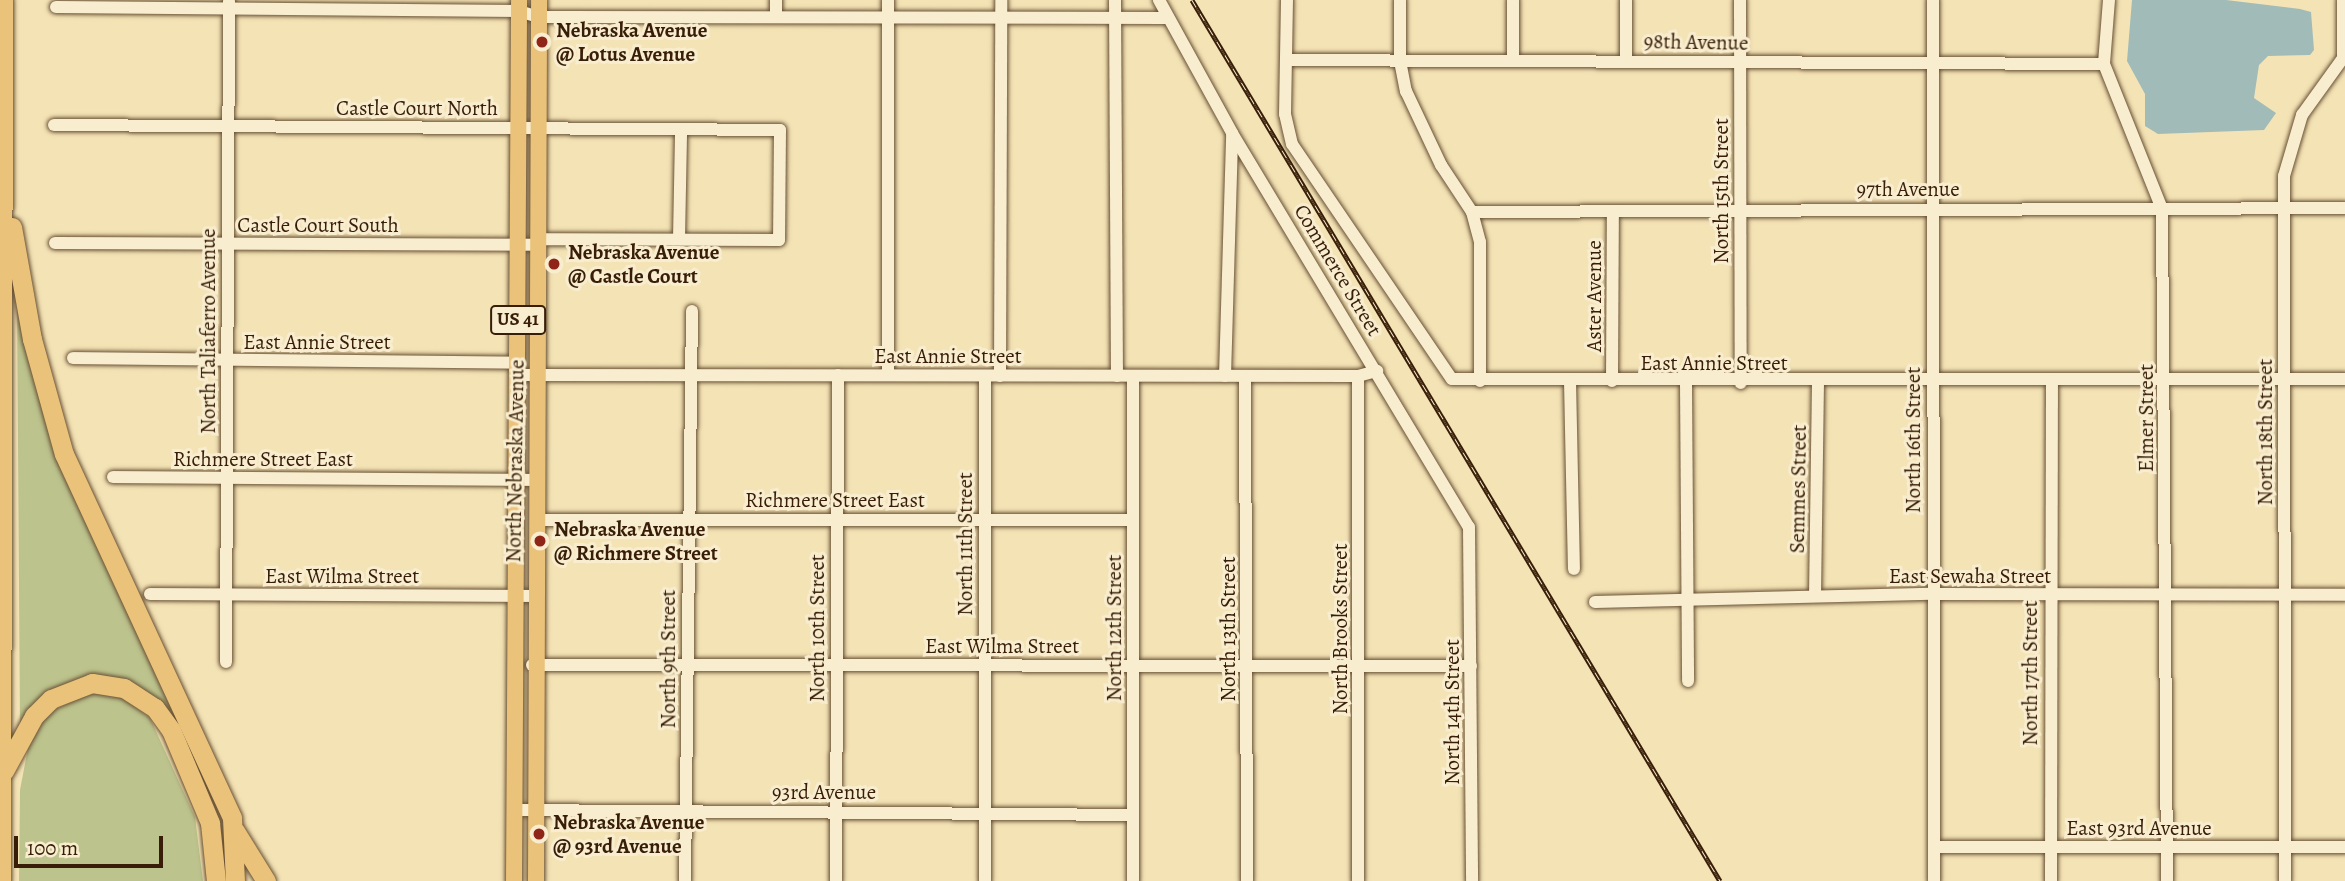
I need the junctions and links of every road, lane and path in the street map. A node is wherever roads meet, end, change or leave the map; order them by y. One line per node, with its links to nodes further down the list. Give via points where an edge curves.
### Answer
1 (3, 0): 39 (highway)
2 (539, 0): 20 (main road, North Nebraska Avenue / US 41)
3 (776, 0): 21 (street)
4 (888, 0): 19 (street)
5 (1001, 0): 23 (street)
6 (1115, 0): 22 (street)
7 (1159, 0): 24 (street, Commerce Street)
8 (1287, 0): 25 (street)
9 (1400, 0): 28 (street)
10 (1513, 0): 26 (street)
11 (1626, 0): 29 (street)
12 (1740, 0): 30 (street, North 15th Street)
13 (1933, 0): 31 (street, North 16th Street)
14 (2109, 0): 32 (street, Elmer Street)
15 (2343, 0): 27 (street, North 18th Street)
16 (229, 4): 17 (street); 18 (street); 34 (street, North Taliaferro Avenue)
17 (519, 6): 20 (street); 35 (main road, North Nebraska Avenue / US 41)
18 (56, 7)
19 (888, 16): 21 (street); 23 (street); 61 (street)
20 (539, 17): 21 (street); 36 (main road, North Nebraska Avenue / US 41)
21 (776, 17)
22 (1115, 17): 23 (street); 24 (street); 64 (street)
23 (1001, 18): 63 (street)
24 (1166, 18): 38 (street, Commerce Street)
25 (1287, 60): 28 (street, 98th Avenue); 73 (street, East Annie Street, via 1284,114 1306,169 1452,379)
26 (1513, 60): 28 (street, 98th Avenue); 29 (street, 98th Avenue)
27 (2344, 60): 44 (street, North 18th Street, via 2301,116 2288,152)
28 (1400, 61): 46 (street, via 1406,91 1441,165)
29 (1626, 61): 30 (street, 98th Avenue)
30 (1739, 62): 31 (street, 98th Avenue); 41 (street, North 15th Street)
31 (1933, 64): 32 (street, 98th Avenue); 42 (street, North 16th Street)
32 (2104, 64): 43 (street, Elmer Street)
33 (54, 125): 34 (street, Castle Court North)
34 (228, 126): 35 (street, Castle Court North); 51 (street, North Taliaferro Avenue)
35 (519, 128): 36 (street, Castle Court North); 52 (main road, North Nebraska Avenue / US 41)
36 (539, 128): 37 (street, Castle Court North); 49 (main road, North Nebraska Avenue / US 41)
37 (681, 131): 47 (street); 48 (street, Castle Court North, via 780,130)
38 (1232, 133): 57 (street, Commerce Street); 66 (street)
39 (3, 185): 115 (highway); 122 (highway, via 34,351 64,454)
40 (2345, 208): 44 (street, 97th Avenue)
41 (1741, 209): 42 (street, 97th Avenue); 45 (street, 97th Avenue); 78 (street, North 15th Street)
42 (1933, 209): 43 (street, 97th Avenue); 72 (street, North 16th Street)
43 (2162, 209): 44 (street, 97th Avenue); 69 (street, Elmer Street)
44 (2284, 209): 70 (street, North 18th Street)
45 (1614, 211): 46 (street, 97th Avenue); 75 (street, Aster Avenue)
46 (1472, 212): 73 (street, via 1480,242)
47 (679, 239): 48 (street, Castle Court South); 49 (street, Castle Court South)
48 (779, 240)
49 (538, 242): 52 (street, Castle Court South); 58 (main road, North Nebraska Avenue / US 41)
50 (55, 243): 51 (street, Castle Court South)
51 (228, 243): 52 (street, Castle Court South); 55 (street, North Taliaferro Avenue)
52 (518, 245): 56 (main road, North Nebraska Avenue / US 41)
53 (692, 311): 59 (street, North 9th Street)
54 (73, 358): 55 (street, East Annie Street)
55 (228, 360): 56 (street, East Annie Street); 81 (street, North Taliaferro Avenue)
56 (519, 369): 58 (street, East Annie Street); 82 (main road, North Nebraska Avenue / US 41)
57 (1377, 371): 68 (street, East Annie Street); 89 (street, Commerce Street, via 1463,512)
58 (538, 374): 59 (street, East Annie Street); 83 (main road, North Nebraska Avenue / US 41)
59 (691, 375): 60 (street, East Annie Street); 84 (street, North 9th Street)
60 (838, 375): 61 (street, East Annie Street); 85 (street, North 10th Street)
61 (888, 375): 62 (street, East Annie Street)
62 (985, 376): 63 (street, East Annie Street); 87 (street, North 11th Street)
63 (1000, 376): 64 (street, East Annie Street)
64 (1117, 376): 65 (street, East Annie Street)
65 (1133, 376): 66 (street, East Annie Street); 88 (street, North 12th Street)
66 (1225, 376): 67 (street, East Annie Street)
67 (1245, 376): 68 (street, East Annie Street); 109 (street, North 13th Street)
68 (1358, 376): 110 (street, North Brooks Street)
69 (2166, 379): 70 (street, East Annie Street); 76 (street, East Annie Street); 94 (street, Elmer Street)
70 (2284, 379): 71 (street, East Annie Street); 95 (street, North 18th Street)
71 (2345, 379)
72 (1933, 380): 76 (street, East Annie Street); 79 (street, East Annie Street); 92 (street, North 16th Street)
73 (1480, 382): 74 (street, East Annie Street)
74 (1570, 382): 75 (street, East Annie Street); 90 (street)
75 (1612, 382): 77 (street, East Annie Street)
76 (2052, 382): 100 (street, North 17th Street)
77 (1686, 383): 78 (street, East Annie Street); 102 (street)
78 (1741, 383): 79 (street, East Annie Street)
79 (1818, 383): 99 (street, Semmes Street)
80 (113, 477): 81 (street, Richmere Street East)
81 (227, 478): 82 (street, Richmere Street East); 93 (street, North Taliaferro Avenue)
82 (518, 480): 83 (street, Richmere Street East); 97 (main road, North Nebraska Avenue / US 41)
83 (538, 480): 86 (main road, North Nebraska Avenue / US 41)
84 (688, 519): 85 (street, Richmere Street East); 86 (street, Richmere Street East); 104 (street, North 9th Street)
85 (836, 519): 87 (street, Richmere Street East); 107 (street, North 10th Street)
86 (537, 520): 98 (main road, North Nebraska Avenue / US 41)
87 (985, 520): 88 (street, Richmere Street East); 105 (street, North 11th Street)
88 (1133, 520): 108 (street, North 12th Street)
89 (1472, 544): 111 (street, North 14th Street)
90 (1574, 569)
91 (150, 594): 93 (street, East Wilma Street)
92 (1931, 594): 99 (street, East Sewaha Street); 100 (street, East Sewaha Street); 126 (street, North 16th Street)
93 (226, 595): 97 (street, East Wilma Street); 103 (street, North Taliaferro Avenue)
94 (2166, 595): 95 (street, East Sewaha Street); 100 (street, East Sewaha Street); 127 (street, Elmer Street)
95 (2284, 595): 96 (street, East Sewaha Street); 124 (street, North 18th Street)
96 (2345, 595)
97 (516, 596): 98 (street, East Wilma Street); 113 (main road, North Nebraska Avenue / US 41)
98 (534, 596): 106 (main road, North Nebraska Avenue / US 41)
99 (1815, 596): 102 (street, East Sewaha Street)
100 (2049, 596): 123 (street, North 17th Street)
101 (1595, 603): 102 (street, East Sewaha Street)
102 (1686, 604): 112 (street)
103 (226, 662)
104 (687, 664): 106 (street, East Wilma Street); 107 (street, East Wilma Street); 118 (street, North 9th Street)
105 (984, 665): 107 (street, East Wilma Street); 108 (street, East Wilma Street); 120 (street, North 11th Street)
106 (533, 666): 114 (main road, North Nebraska Avenue / US 41)
107 (836, 666): 119 (street, North 10th Street)
108 (1133, 666): 109 (street, East Wilma Street); 121 (street, North 12th Street)
109 (1247, 666): 110 (street, East Wilma Street); 138 (street, North 13th Street)
110 (1359, 666): 111 (street, East Wilma Street); 139 (street, North Brooks Street)
111 (1471, 666): 140 (street, North 14th Street)
112 (1688, 681)
113 (514, 688): 114 (main road, via 522,695 527,735); 116 (main road, North Nebraska Avenue / US 41)
114 (534, 743): 117 (main road, North Nebraska Avenue / US 41)
115 (2, 775): 128 (highway); 129 (highway, via 34,716 51,699 92,682 124,688 155,708 172,730 210,823)
116 (514, 810): 117 (street, 93rd Avenue); 132 (main road, North Nebraska Avenue / US 41)
117 (536, 811): 118 (street, 93rd Avenue); 133 (main road, North Nebraska Avenue / US 41)
118 (686, 811): 119 (street, 93rd Avenue); 134 (street, North 9th Street)
119 (836, 812): 120 (street, 93rd Avenue); 135 (street, North 10th Street)
120 (985, 812): 121 (street, 93rd Avenue); 136 (street, North 11th Street)
121 (1133, 815): 137 (street, North 12th Street)
122 (234, 829): 130 (highway); 131 (highway)
123 (2050, 847): 126 (street, East 93rd Avenue); 127 (street, East 93rd Avenue); 142 (street, North 17th Street)
124 (2285, 847): 125 (street, East 93rd Avenue); 127 (street, East 93rd Avenue); 144 (street, North 18th Street)
125 (2345, 847)
126 (1934, 848): 141 (street, North 16th Street)
127 (2167, 848): 143 (street, Elmer Street)
128 (1, 873)
129 (216, 881)
130 (235, 881)
131 (266, 881)
132 (514, 881)
133 (536, 881)
134 (685, 881)
135 (836, 881)
136 (985, 881)
137 (1133, 881)
138 (1247, 881)
139 (1358, 881)
140 (1472, 881)
141 (1934, 881)
142 (2051, 881)
143 (2167, 881)
144 (2285, 881)

